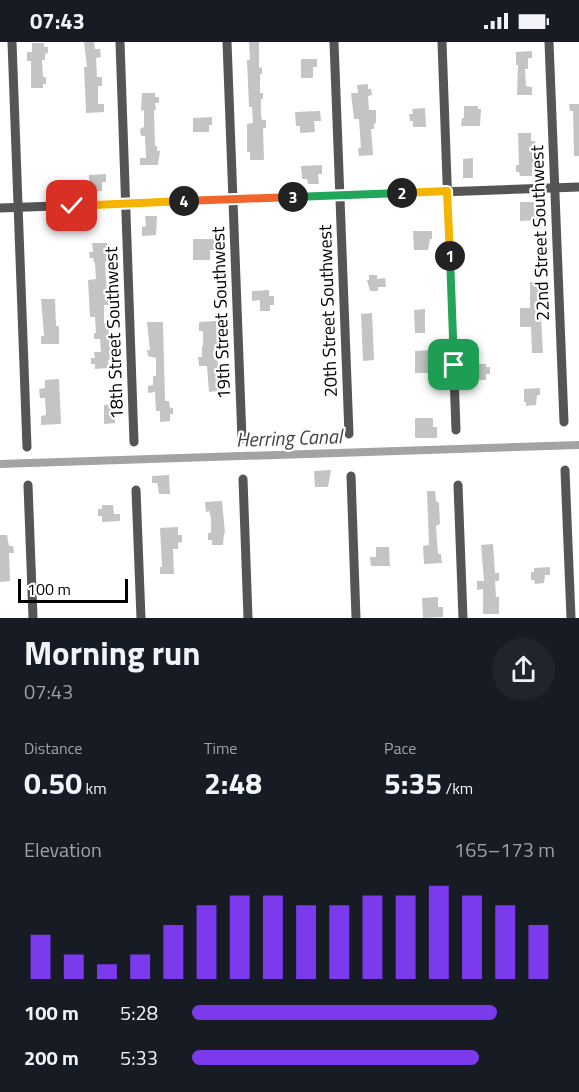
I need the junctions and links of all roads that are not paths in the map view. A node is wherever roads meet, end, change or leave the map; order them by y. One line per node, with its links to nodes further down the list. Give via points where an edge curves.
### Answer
1 (12, 42): 13 (street)
2 (120, 42): 12 (street, 18th Street Southwest)
3 (227, 42): 11 (street, 19th Street Southwest)
4 (334, 42): 10 (street, 20th Street Southwest)
5 (442, 42): 9 (street)
6 (549, 42): 8 (street, 22nd Street Southwest)
7 (579, 187): 8 (street)
8 (555, 188): 9 (street); 15 (street, 22nd Street Southwest)
9 (447, 191): 10 (street); 16 (street)
10 (340, 196): 11 (street); 17 (street, 20th Street Southwest)
11 (233, 200): 12 (street); 18 (street, 19th Street Southwest)
12 (125, 204): 13 (street); 19 (street, 18th Street Southwest)
13 (18, 207): 14 (street); 20 (street)
14 (0, 208)
15 (564, 422)
16 (456, 430)
17 (349, 434)
18 (242, 439)
19 (134, 442)
20 (27, 447)
21 (565, 470): 32 (street)
22 (351, 476): 30 (street)
23 (243, 479): 29 (street)
24 (458, 485): 31 (street)
25 (28, 486): 27 (street)
26 (136, 490): 28 (street)
27 (33, 618)
28 (141, 618)
29 (248, 618)
30 (356, 618)
31 (463, 618)
32 (571, 618)

